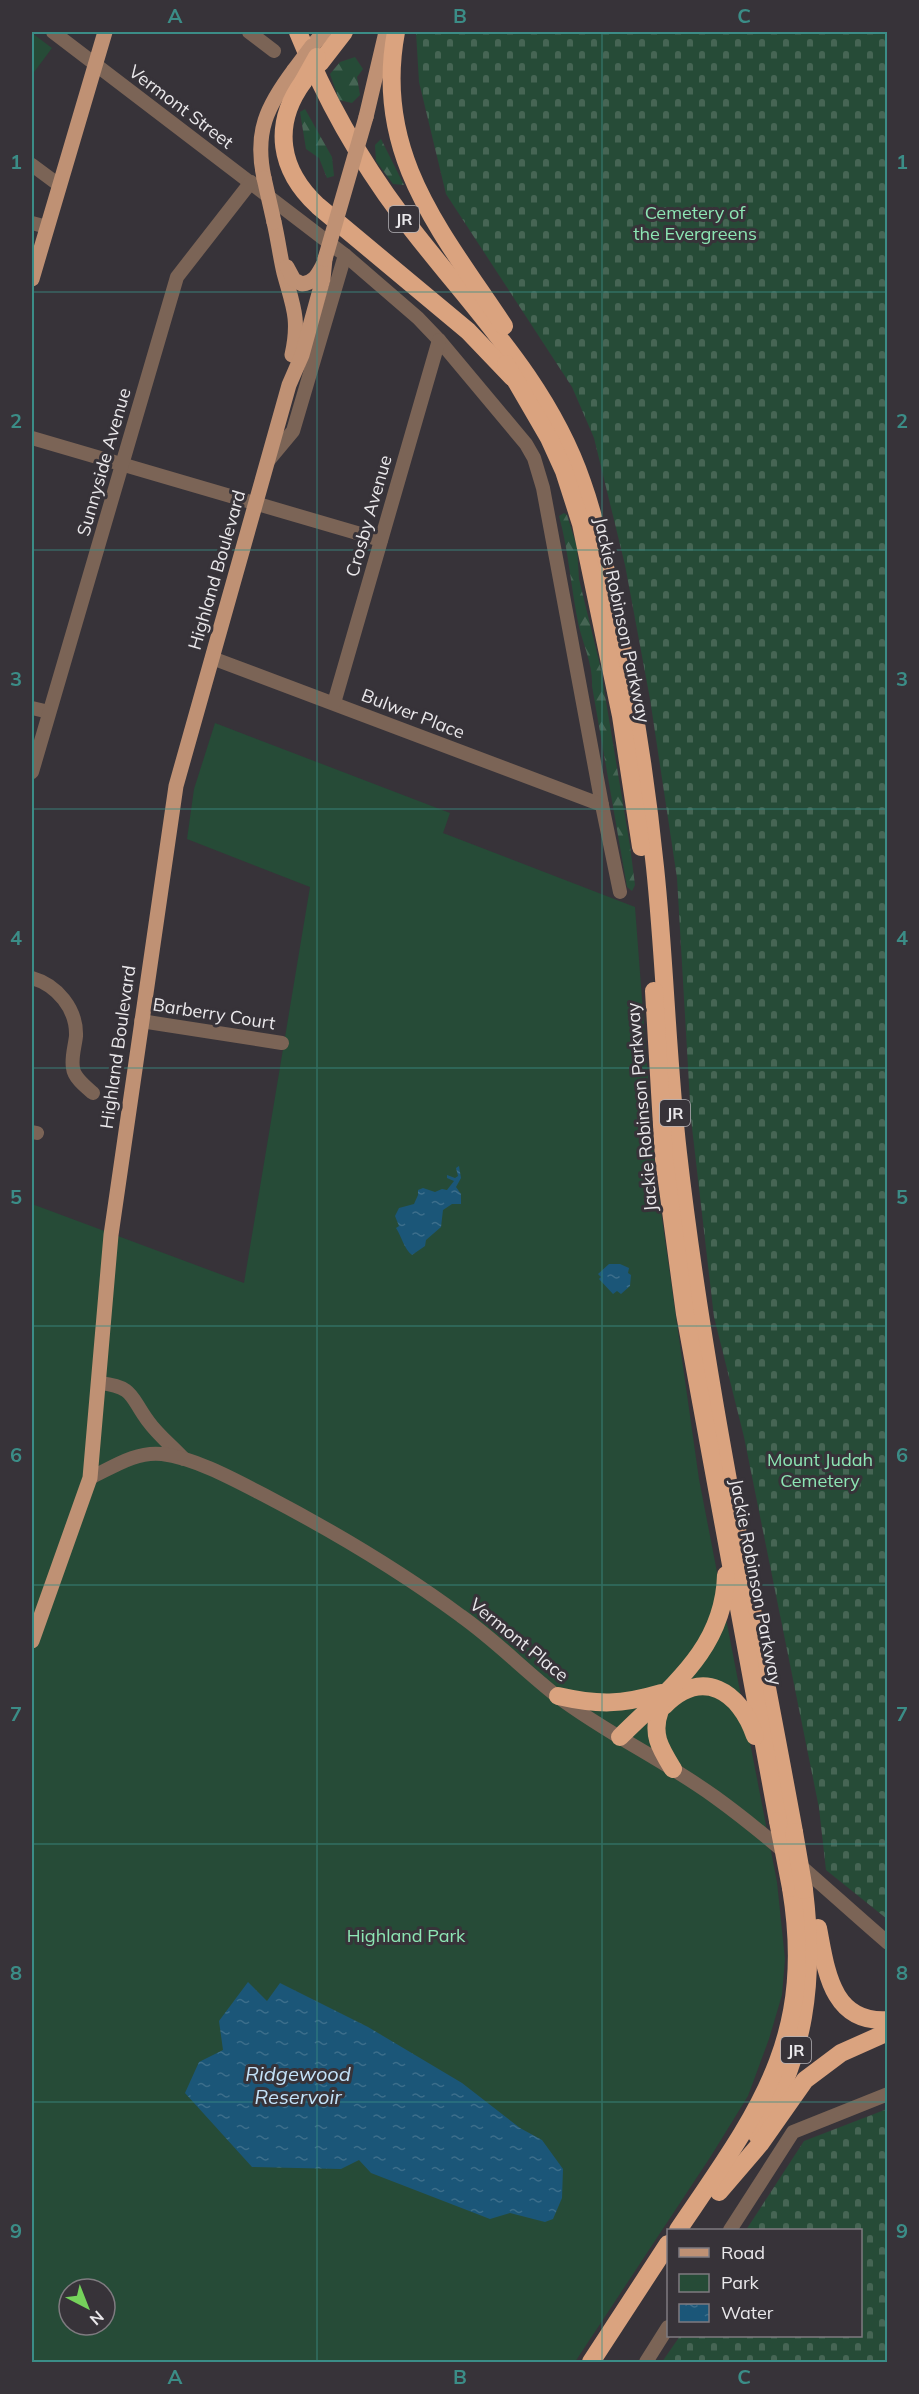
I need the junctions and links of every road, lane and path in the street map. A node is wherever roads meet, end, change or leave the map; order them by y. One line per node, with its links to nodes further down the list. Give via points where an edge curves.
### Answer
1 (52, 32): 9 (street, Vermont Street)
2 (105, 32): 9 (main road)
3 (249, 32): 8 (street)
4 (286, 32): 21 (highway, Jackie Robinson Parkway / JR, via 315,97 361,177 401,232)
5 (298, 32): 21 (highway, Jackie Robinson Parkway / JR, via 340,120 379,185 516,359)
6 (387, 33): 17 (main road, Highland Boulevard, bridge); 21 (highway, via 394,109 410,174 428,212 523,354)
7 (335, 34): 10 (highway, bridge)
8 (274, 51)
9 (95, 63): 12 (street, Vermont Street); 13 (main road)
10 (293, 88): 12 (main road, Highland Boulevard, via 270,105 262,131); 21 (highway, via 284,149 300,188 478,339)
11 (32, 165): 13 (street)
12 (257, 180): 15 (main road, Highland Boulevard, bridge); 16 (street, Vermont Street, via 287,211); 24 (street, Sunnyside Avenue, via 177,277)
13 (59, 185): 14 (main road)
14 (39, 225): 18 (main road)
15 (280, 249): 17 (main road, via 289,273 299,283 313,280); 20 (main road, Highland Boulevard, via 296,319)
16 (345, 255): 19 (street); 23 (street, Highland Boulevard, via 293,431)
17 (325, 261): 20 (main road, Highland Boulevard, via 302,355)
18 (32, 279)
19 (440, 340): 26 (street, Crosby Avenue); 32 (street, via 534,458 543,488)
20 (289, 385): 23 (main road, Highland Boulevard)
21 (530, 389): 41 (highway, Jackie Robinson Parkway / JR, via 576,505 621,716 645,876 664,1160 684,1314); 49 (highway, Jackie Robinson Parkway / JR, bridge, via 563,436 584,487 627,670 655,865 677,1149 693,1270 794,1832)
22 (32, 438): 24 (street)
23 (268, 461): 25 (main road, Highland Boulevard)
24 (122, 466): 25 (street); 30 (street, Sunnyside Avenue)
25 (254, 504): 26 (street); 27 (main road, Highland Boulevard)
26 (381, 540): 28 (street, Crosby Avenue)
27 (212, 658): 28 (street, Bulwer Place); 35 (main road, Highland Boulevard, via 176,786)
28 (334, 703): 32 (street, Bulwer Place)
29 (32, 708): 30 (street)
30 (49, 712): 31 (street, Sunnyside Avenue)
31 (32, 772)
32 (602, 805): 33 (street)
33 (620, 892)
34 (32, 978): 37 (street, via 65,999 76,1034 72,1068)
35 (141, 1021): 36 (street, Barberry Court); 38 (main road, Highland Boulevard, via 111,1235)
36 (282, 1043)
37 (93, 1093)
38 (99, 1383): 39 (street, via 122,1388 133,1396 148,1422); 40 (main road, Highland Boulevard)
39 (184, 1459): 40 (street, Vermont Place, via 148,1454 125,1460); 44 (street, Vermont Place, via 330,1529 464,1617)
40 (90, 1478): 42 (main road, Highland Boulevard)
41 (727, 1540): 43 (highway, via 725,1594 717,1624 697,1660); 48 (highway, Jackie Robinson Parkway / JR)
42 (32, 1641)
43 (666, 1691): 44 (highway, via 616,1704); 46 (highway)
44 (558, 1696): 46 (street, Vermont Place)
45 (660, 1710): 46 (highway); 47 (highway, via 655,1727 657,1741); 48 (highway, via 678,1694 698,1688 713,1688 732,1697 748,1718)
46 (624, 1739): 47 (street, Vermont Place)
47 (673, 1769): 50 (street, Vermont Place, via 735,1812)
48 (771, 1781): 49 (highway, Jackie Robinson Parkway / JR, bridge)
49 (798, 1889): 51 (highway, via 816,1917 834,1992 855,2013); 54 (highway, Jackie Robinson Parkway / JR, via 810,1939 810,1976 797,2047 769,2114); 55 (highway, Jackie Robinson Parkway / JR, via 797,1973 779,2061 748,2126)
50 (888, 1943)
51 (888, 2020)
52 (888, 2032): 54 (highway, via 840,2053 806,2080)
53 (888, 2094): 57 (street, via 794,2132)
54 (719, 2192): 56 (highway, Jackie Robinson Parkway / JR)
55 (679, 2229)
56 (693, 2229)
57 (731, 2229)
58 (667, 2247): 61 (highway)
59 (667, 2269): 62 (highway)
60 (667, 2330): 63 (street)
61 (591, 2362)
62 (604, 2362)
63 (646, 2362)

